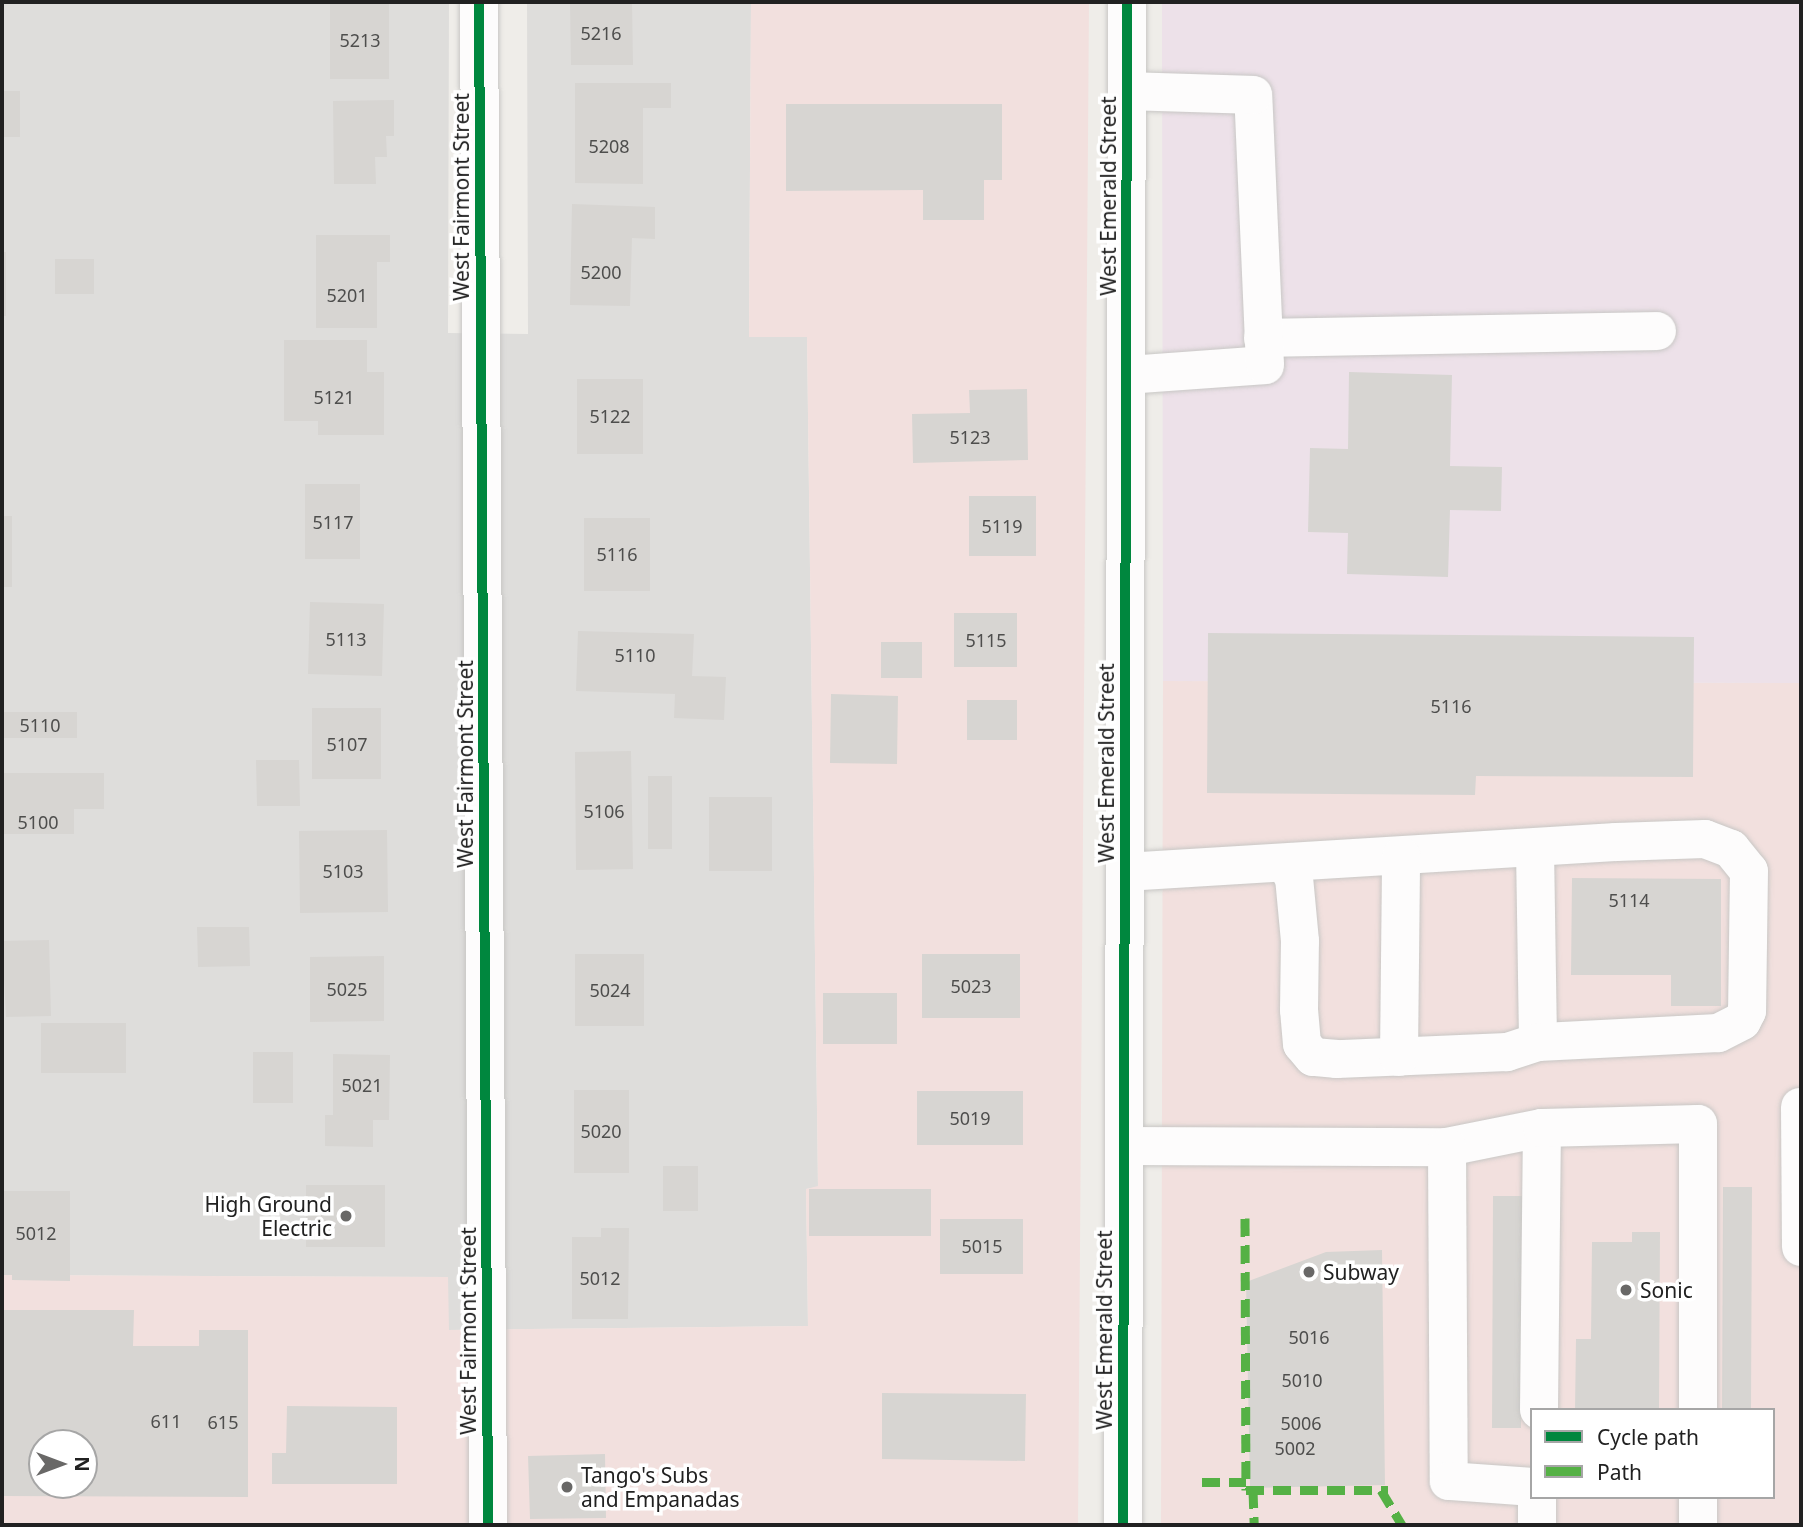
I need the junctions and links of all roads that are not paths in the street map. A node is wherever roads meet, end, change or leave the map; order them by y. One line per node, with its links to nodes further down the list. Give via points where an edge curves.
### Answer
1 (480, 2): 23 (street, West Fairmont Street)
2 (1127, 2): 3 (street, West Emerald Street)
3 (1128, 91): 5 (street, via 1253,95); 6 (street, West Emerald Street)
4 (1657, 331): 5 (street)
5 (1263, 338): 6 (street, via 1265,365)
6 (1127, 375): 10 (street, West Emerald Street)
7 (1535, 849): 8 (street); 11 (street); 11 (street, via 1705,839 1731,849 1749,871 1747,1011 1742,1021 1718,1032)
8 (1401, 856): 9 (street); 12 (street)
9 (1285, 863): 10 (street); 12 (street, via 1294,878 1300,941 1302,1044 1313,1057)
10 (1125, 872): 15 (street, West Emerald Street)
11 (1538, 1042): 12 (street, via 1507,1052)
12 (1399, 1057)
13 (1800, 1107): 17 (street)
14 (1542, 1128): 16 (street); 18 (street); 19 (street, via 1698,1124)
15 (1124, 1146): 16 (street); 24 (street, West Emerald Street)
16 (1447, 1147): 20 (street, via 1449,1481)
17 (1801, 1247)
18 (1539, 1408)
19 (1698, 1408)
20 (1530, 1487)
21 (1537, 1499): 25 (street)
22 (1698, 1499): 26 (street)
23 (488, 1525)
24 (1123, 1525)
25 (1537, 1525)
26 (1698, 1525)

